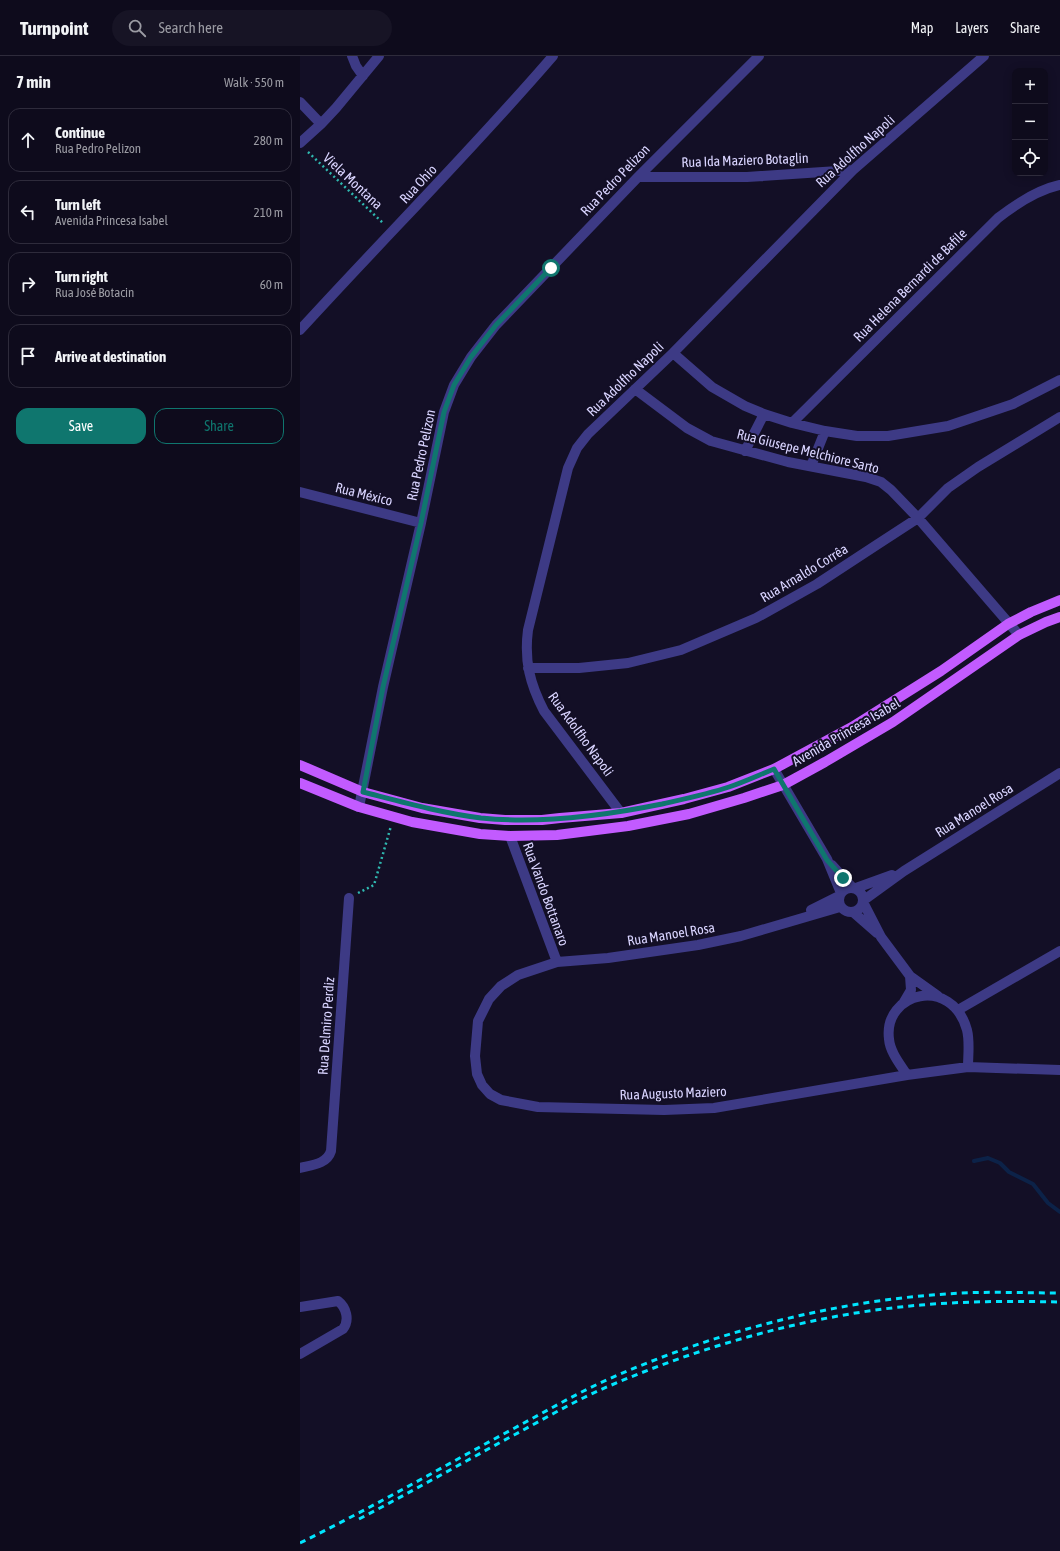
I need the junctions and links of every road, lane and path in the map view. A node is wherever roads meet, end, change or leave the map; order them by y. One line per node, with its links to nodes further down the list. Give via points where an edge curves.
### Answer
1 (352, 56): 6 (street)
2 (553, 56): 13 (street, Rua Ohio)
3 (759, 56): 11 (street, Rua Pedro Pelizon)
4 (984, 56): 10 (street, Rua Adolfho Napoli)
5 (376, 57): 6 (street)
6 (363, 76): 8 (street)
7 (300, 102): 8 (street)
8 (321, 124): 9 (street)
9 (303, 146): 13 (path, Viela Montana)
10 (853, 170): 11 (street, Rua Ida Maziero Botaglin, via 747,177); 17 (street, Rua Adolfho Napoli)
11 (638, 177): 28 (street, Rua Pedro Pelizon, via 496,325 471,357 454,385 444,412)
12 (1060, 185): 22 (street, Rua Helena Bernardi de Bafile, via 1032,195 998,218)
13 (393, 232): 14 (street, Rua Ohio)
14 (314, 315): 15 (street); 16 (street, Rua Ohio)
15 (300, 316)
16 (300, 330)
17 (673, 353): 19 (street, Rua Adolfho Napoli); 20 (street, via 712,387)
18 (1060, 380): 23 (street, via 1013,404 948,426 888,436 857,436)
19 (635, 389): 24 (street, Rua Giusepe Melchiore Sarto, via 687,428 711,441); 33 (street, Rua Adolfho Napoli, via 588,434 577,448 568,468 528,630)
20 (764, 414): 22 (street); 24 (street)
21 (1060, 417): 27 (street, Rua Arnaldo Corrêa, via 954,484)
22 (792, 423): 23 (street)
23 (825, 431): 25 (street)
24 (745, 451): 25 (street, Rua Giusepe Melchiore Sarto)
25 (811, 466): 27 (street, Rua Giusepe Melchiore Sarto, via 881,482)
26 (300, 492): 28 (street, Rua México)
27 (918, 518): 31 (street, Rua Giusepe Melchiore Sarto); 33 (street, Rua Arnaldo Corrêa, via 817,584 756,618 681,650 628,663 579,668)
28 (421, 523): 39 (street, Rua Pedro Pelizon, via 383,687)
29 (1060, 600): 31 (main road, Avenida Princesa Isabel)
30 (1060, 617): 32 (main road, Avenida Princesa Isabel)
31 (1008, 624): 32 (street, Rua Giusepe Melchiore Sarto); 35 (main road, Avenida Princesa Isabel, via 941,671 865,719)
32 (1019, 635): 38 (main road, Avenida Princesa Isabel, via 893,722)
33 (528, 668): 41 (street, Rua Adolfho Napoli, via 535,693 544,711)
34 (300, 766): 39 (main road, Avenida Princesa Isabel)
35 (774, 769): 38 (street); 41 (main road, Avenida Princesa Isabel, via 728,787)
36 (1060, 773): 45 (street, Rua Manoel Rosa)
37 (300, 783): 40 (main road, Avenida Princesa Isabel)
38 (783, 785): 43 (main road, Avenida Princesa Isabel, via 689,814 628,826 557,835); 44 (street)
39 (363, 792): 40 (street, Rua Pedro Pelizon); 41 (main road, Avenida Princesa Isabel, via 422,808 480,818 542,820)
40 (359, 807): 42 (main road, Avenida Princesa Isabel)
41 (621, 812)
42 (394, 817): 43 (main road, Avenida Princesa Isabel, via 480,834); 47 (path, via 374,885)
43 (510, 836): 53 (street, Rua Vando Bottanaro)
44 (827, 860): 46 (street); 48 (street)
45 (904, 871): 46 (street, Rua Manoel Rosa); 49 (street, Rua Manoel Rosa)
46 (854, 888): 48 (street, via 846,889); 49 (street, via 862,893)
47 (349, 898): 61 (street, Rua Delmiro Perdiz, via 331,1151 329,1157 320,1164)
48 (840, 899): 50 (street, via 846,911); 53 (street, Rua Manoel Rosa, via 788,922 741,936 608,958)
49 (864, 901): 50 (street, via 858,910); 51 (street)
50 (853, 912): 51 (street)
51 (881, 937): 54 (street)
52 (1060, 951): 57 (street)
53 (557, 962): 60 (street, Rua Augusto Maziero, via 518,975 501,986 489,999 478,1021 475,1056 477,1074 490,1094 501,1100 538,1107 664,1110 714,1108)
54 (910, 976): 55 (street); 56 (street, via 911,990)
55 (941, 998): 56 (street, via 927,995 914,998); 57 (street)
56 (902, 1005): 60 (street, via 889,1027 889,1039)
57 (958, 1010): 58 (street, via 968,1036)
58 (968, 1067): 59 (street, Rua Augusto Maziero); 60 (street, Rua Augusto Maziero)
59 (1060, 1070)
60 (906, 1075)
61 (300, 1168)
62 (300, 1307): 63 (street, via 335,1300 341,1303 347,1320 343,1329)
63 (300, 1354)

